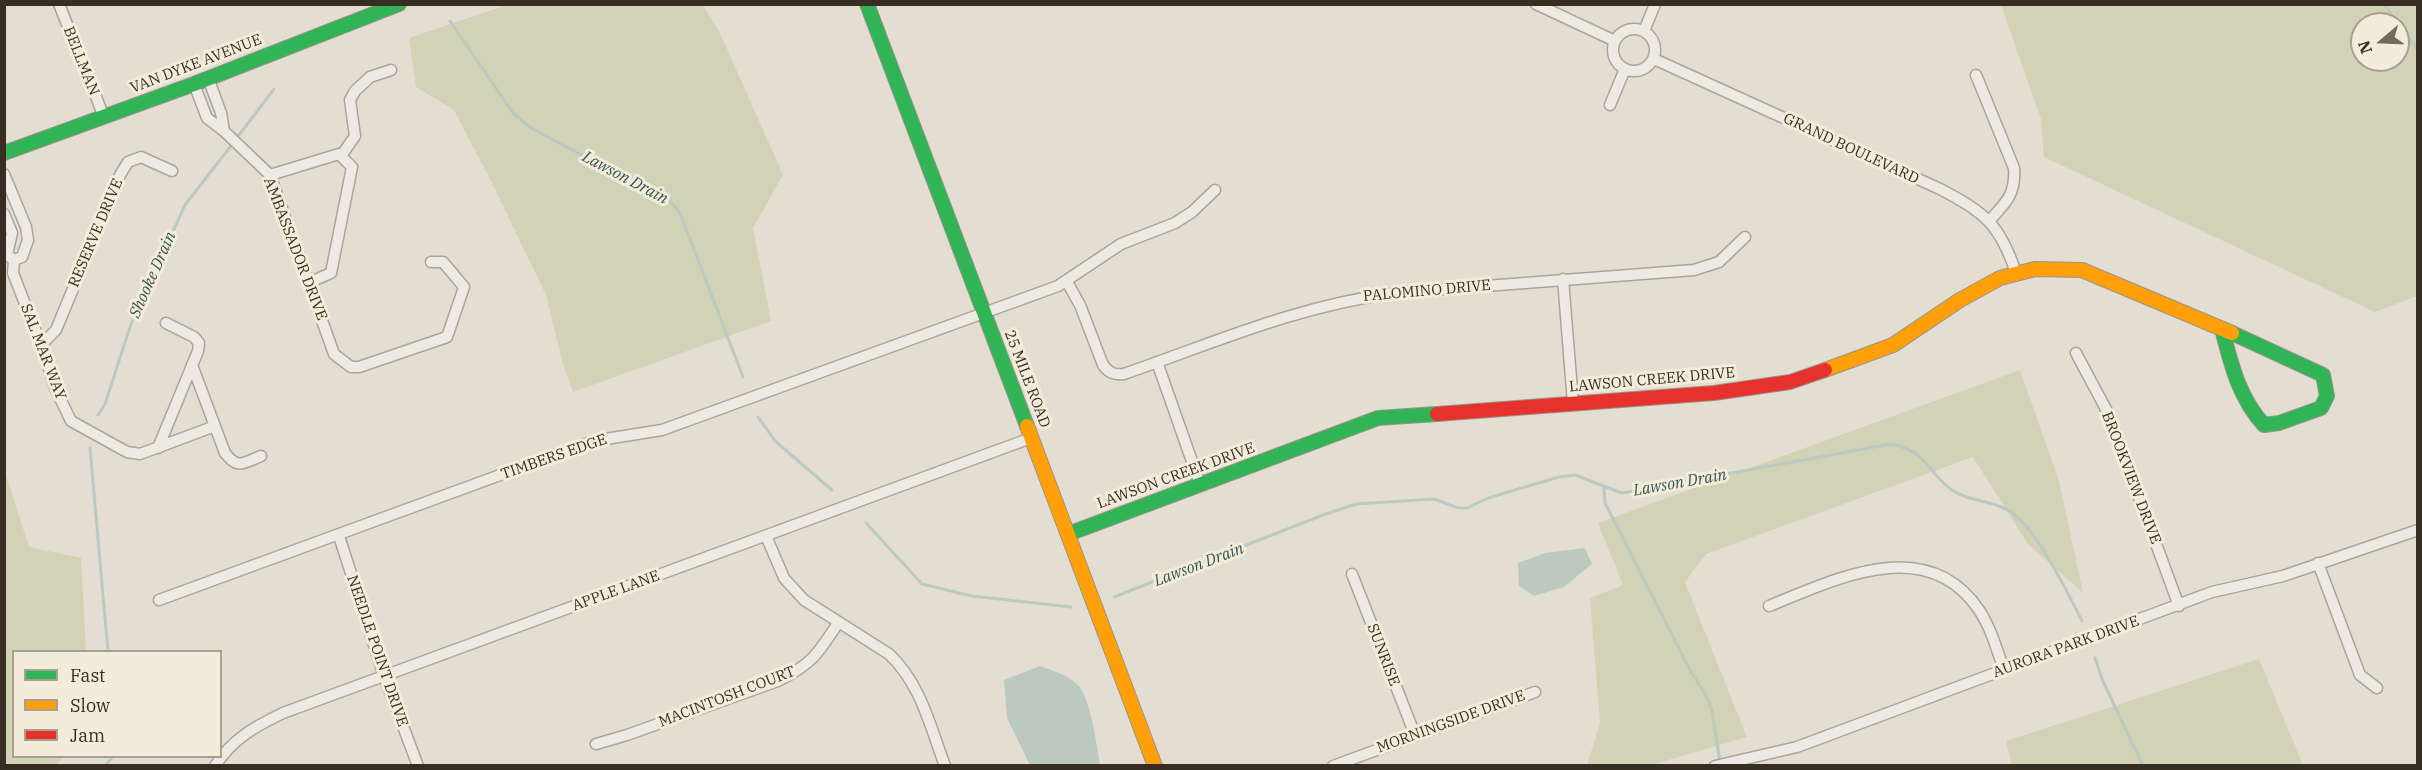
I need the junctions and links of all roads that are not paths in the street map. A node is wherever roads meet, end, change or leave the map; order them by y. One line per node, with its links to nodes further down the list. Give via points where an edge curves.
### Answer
1 (59, 4): 15 (street, BELLMAN)
2 (399, 4): 12 (street, VAN DYKE AVENUE)
3 (867, 4): 32 (street, 25 MILE ROAD)
4 (1536, 4): 7 (street)
5 (1655, 4): 6 (street)
6 (1644, 31): 7 (street, via 1630,30); 8 (street, via 1653,44)
7 (1615, 41): 9 (street, via 1614,53)
8 (1654, 59): 9 (street, via 1643,69); 24 (street, GRAND BOULEVARD, via 1940,189)
9 (1625, 69): 14 (street)
10 (391, 70): 18 (street, via 370,77 355,91 350,100 354,136)
11 (1976, 75): 24 (street, via 2014,168 2010,197)
12 (208, 78): 13 (street, VAN DYKE AVENUE); 16 (street)
13 (194, 84): 15 (street, VAN DYKE AVENUE); 16 (street, AMBASSADOR DRIVE, via 207,118)
14 (1610, 105)
15 (104, 117): 17 (street, VAN DYKE AVENUE)
16 (224, 131): 21 (street, AMBASSADOR DRIVE)
17 (4, 153)
18 (341, 156): 21 (street, via 328,156); 31 (street, via 352,167 331,273)
19 (172, 171): 35 (street, RESERVE DRIVE, via 141,157 128,162 56,330)
20 (4, 174): 26 (street, via 28,240 22,257)
21 (270, 175): 31 (street, AMBASSADOR DRIVE)
22 (1215, 190): 30 (street, TIMBERS EDGE, via 1175,223 1121,244)
23 (4, 214): 26 (street, SAL MAR WAY, via 12,233 8,255)
24 (1989, 221): 28 (street, GRAND BOULEVARD, via 2009,252)
25 (1745, 237): 29 (street, PALOMINO DRIVE, via 1708,267)
26 (14, 260): 35 (street, SAL MAR WAY, via 13,273)
27 (431, 262): 31 (street, AMBASSADOR DRIVE, via 443,262 464,287 447,337 359,367 351,367 334,354)
28 (2016, 273): 34 (street, LAWSON CREEK DRIVE, via 2035,269 2082,270); 39 (street, LAWSON CREEK DRIVE, via 1960,300 1893,345 1790,382 1714,393)
29 (1563, 279): 37 (street, PALOMINO DRIVE, via 1353,298 1281,317); 39 (street)
30 (1067, 282): 32 (street, TIMBERS EDGE); 37 (street, PALOMINO DRIVE, via 1109,372 1124,374)
31 (309, 283)
32 (984, 312): 41 (street, 25 MILE ROAD); 47 (street, TIMBERS EDGE, via 662,430 593,441)
33 (166, 322): 38 (street, via 199,343)
34 (2222, 329): 34 (street, LAWSON CREEK DRIVE, via 2323,375 2326,396 2321,408 2279,423 2264,424 2252,414 2230,363)
35 (41, 345): 42 (street, SAL MAR WAY, via 70,421 127,452 140,454)
36 (2076, 353): 53 (street, BROOKVIEW DRIVE, via 2107,411)
37 (1157, 362): 44 (street)
38 (192, 365): 40 (street); 42 (street)
39 (1573, 403): 44 (street, LAWSON CREEK DRIVE, via 1378,418)
40 (215, 426): 42 (street, SAL MAR WAY); 43 (street, via 232,463 238,465)
41 (1031, 438): 46 (street, 25 MILE ROAD); 48 (street, APPLE LANE)
42 (158, 448)
43 (261, 456)
44 (1200, 484): 46 (street, LAWSON CREEK DRIVE)
45 (2418, 530): 49 (street, AURORA PARK DRIVE)
46 (1068, 534): 65 (street, 25 MILE ROAD)
47 (339, 536): 51 (street, TIMBERS EDGE); 56 (street, NEEDLE POINT DRIVE)
48 (766, 536): 54 (street, via 790,586); 56 (street, APPLE LANE)
49 (2318, 563): 53 (street, AURORA PARK DRIVE, via 2283,576 2227,587); 57 (street, via 2360,675)
50 (1352, 574): 59 (street, SUNRISE)
51 (159, 600)
52 (1769, 606): 55 (street, via 1876,568 1904,567 1936,573 1965,592 1980,611)
53 (2179, 606): 55 (street, AURORA PARK DRIVE)
54 (838, 623): 60 (street, MACINTOSH COURT, via 810,663 787,677); 62 (street, via 889,654 904,669 917,690)
55 (2004, 670): 67 (street, AURORA PARK DRIVE, via 1797,747)
56 (384, 676): 61 (street, APPLE LANE, via 251,728); 63 (street, NEEDLE POINT DRIVE)
57 (2377, 688)
58 (1535, 692): 59 (street, MORNINGSIDE DRIVE)
59 (1415, 735): 66 (street, MORNINGSIDE DRIVE)
60 (596, 744)
61 (222, 756)
62 (944, 763): 64 (street)
63 (418, 765)
64 (933, 765)
65 (1155, 765)
66 (1333, 765)
67 (1715, 765)

